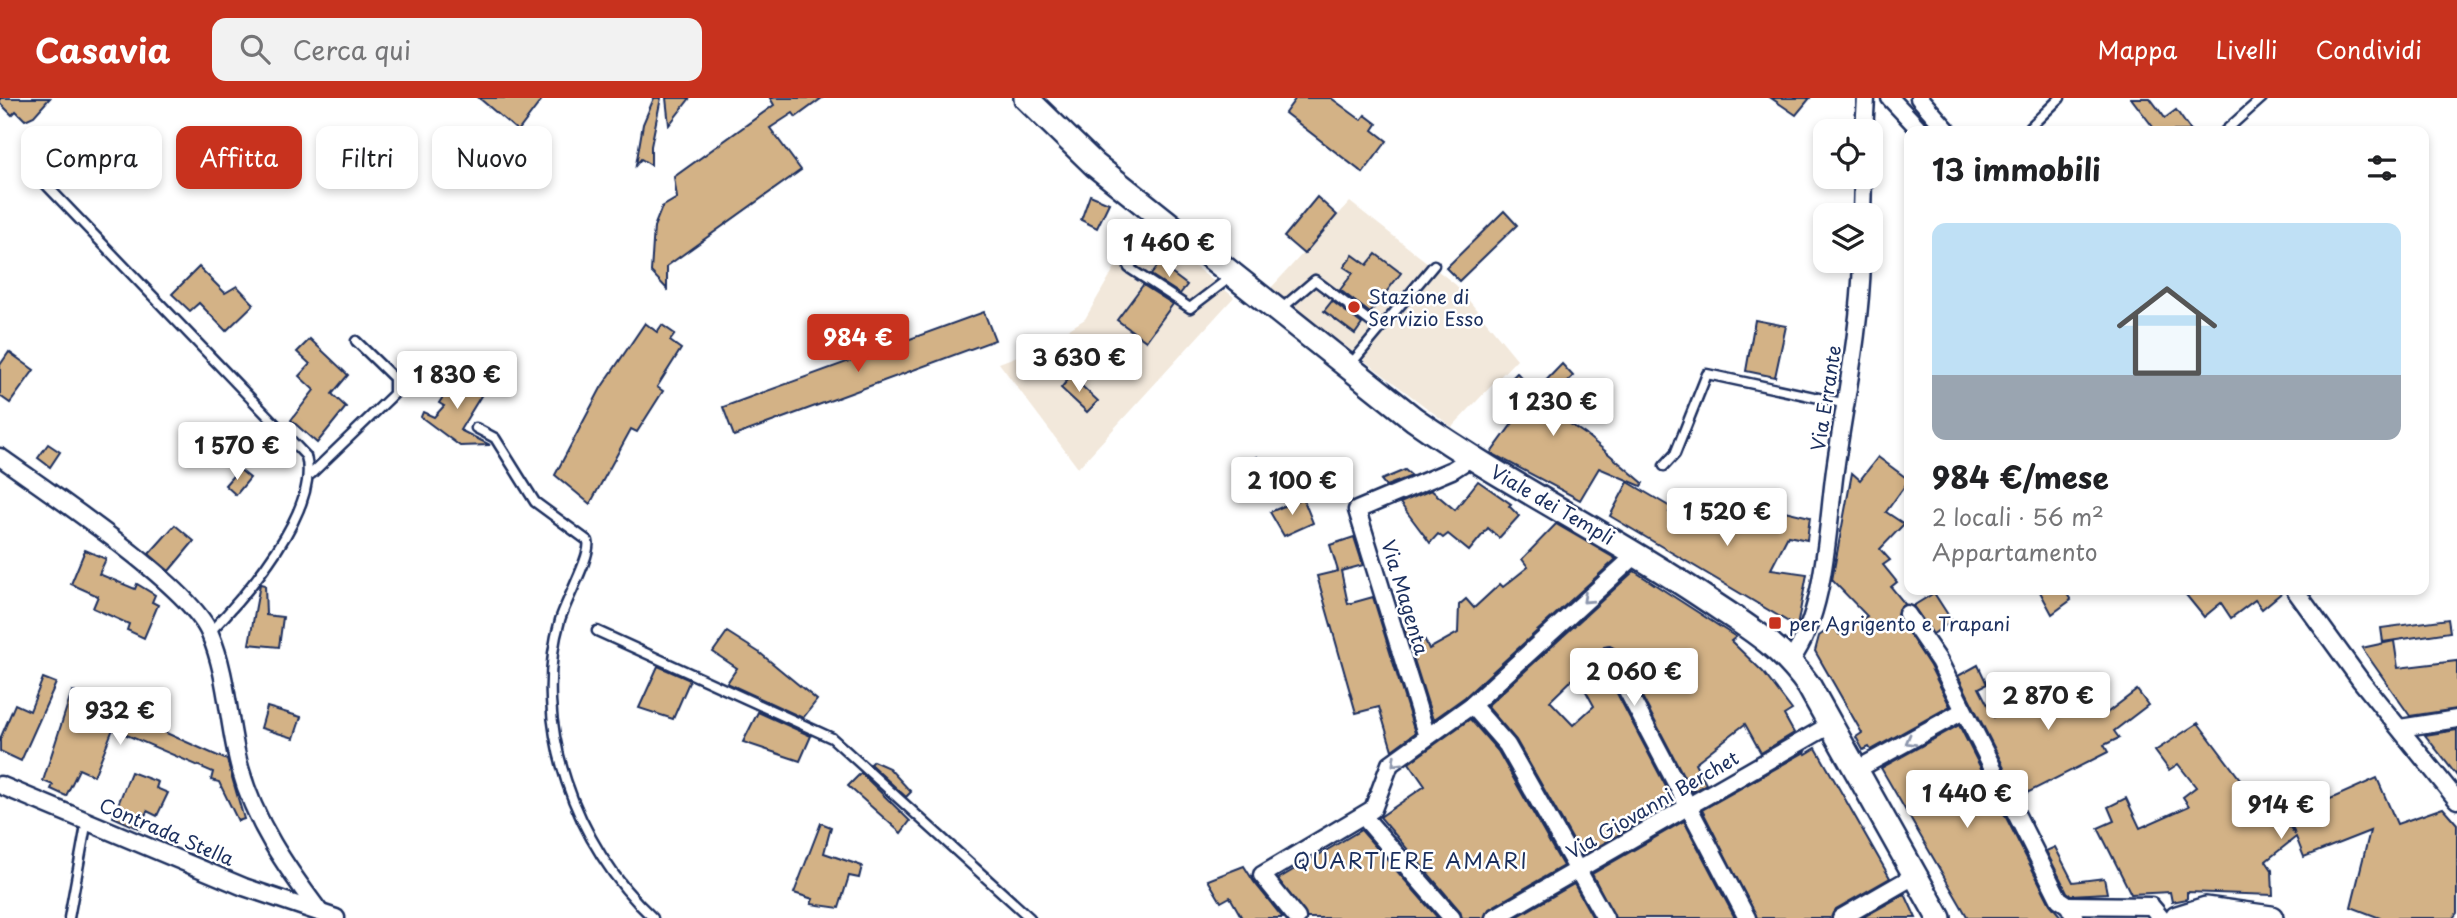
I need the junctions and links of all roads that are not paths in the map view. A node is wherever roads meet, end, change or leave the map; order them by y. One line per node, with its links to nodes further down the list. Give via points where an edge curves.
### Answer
1 (1026, 98): 13 (main road, Viale dei Templi, via 1096,165)
2 (1876, 98): 7 (street)
3 (1890, 98): 8 (street)
4 (1919, 98): 9 (street)
5 (2060, 98): 10 (lane)
6 (2262, 98): 11 (lane)
7 (1866, 105)
8 (1916, 126)
9 (1944, 126)
10 (2031, 126)
11 (2231, 126)
12 (50, 189): 26 (lane, via 306,457)
13 (1163, 219): 16 (main road, Viale dei Templi); 16 (lane, via 1129,268 1190,308)
14 (1434, 265): 18 (lane)
15 (1862, 273): 21 (street, Via Errante)
16 (1233, 275): 17 (main road, Viale dei Templi)
17 (1278, 311): 18 (lane, via 1315,280); 20 (main road, Viale dei Templi)
18 (1380, 330): 20 (lane)
19 (356, 341): 26 (lane, via 394,378 394,394)
20 (1349, 367): 24 (main road, Viale dei Templi, via 1414,419)
21 (1847, 404): 25 (lane, via 1707,374 1675,454); 33 (street, Via Errante, via 1812,619)
22 (476, 428): 53 (lane, via 495,438 535,502 588,541 552,650 551,696 561,762 579,817 608,868)
23 (0, 457): 31 (street, via 155,574 188,603)
24 (1472, 457): 27 (main road, Viale dei Templi); 39 (street, Via Magenta, via 1357,510)
25 (1664, 466)
26 (311, 474): 31 (lane, via 282,545)
27 (1637, 553): 33 (main road, Viale dei Templi); 34 (street, one-way to 34)
28 (2299, 595): 38 (street)
29 (1907, 614): 35 (street, via 1939,660)
30 (597, 631): 54 (lane, via 832,738)
31 (210, 632): 48 (street, via 240,770 262,829)
32 (1609, 656): 43 (street)
33 (1791, 660): 37 (main road, Viale dei Templi)
34 (1472, 705): 39 (street); 46 (street, via 1507,745)
35 (1963, 711): 40 (street, one-way to 40); 49 (street, via 2059,899)
36 (2457, 719): 38 (street)
37 (1830, 725): 40 (main road, Viale dei Templi); 43 (street, Via Giovanni Berchet)
38 (2400, 728): 42 (street)
39 (1427, 737): 44 (street, one-way to 44, via 1390,764 1373,808)
40 (1856, 770): 47 (main road, Viale dei Templi)
41 (0, 785): 45 (street, Contrada Stella)
42 (2457, 800)
43 (1689, 808): 46 (street, Via Giovanni Berchet); 59 (street)
44 (1363, 816): 55 (street, via 1262,875); 56 (street)
45 (87, 820): 48 (street, Contrada Stella, via 244,887); 51 (lane)
46 (1579, 870): 57 (street, Via Giovanni Berchet); 58 (street)
47 (1914, 876): 60 (street); 61 (main road, Viale dei Templi)
48 (319, 911): 52 (street, Contrada Stella)
49 (2071, 912): 62 (street, via 2151,906)
50 (2244, 915): 63 (main road, via 2206,909); 64 (main road)
51 (69, 918)
52 (336, 918)
53 (653, 918)
54 (1030, 918)
55 (1297, 918)
56 (1452, 918)
57 (1494, 918)
58 (1605, 918)
59 (1748, 918)
60 (1841, 918)
61 (1939, 918)
62 (2161, 918)
63 (2177, 918)
64 (2271, 918)

